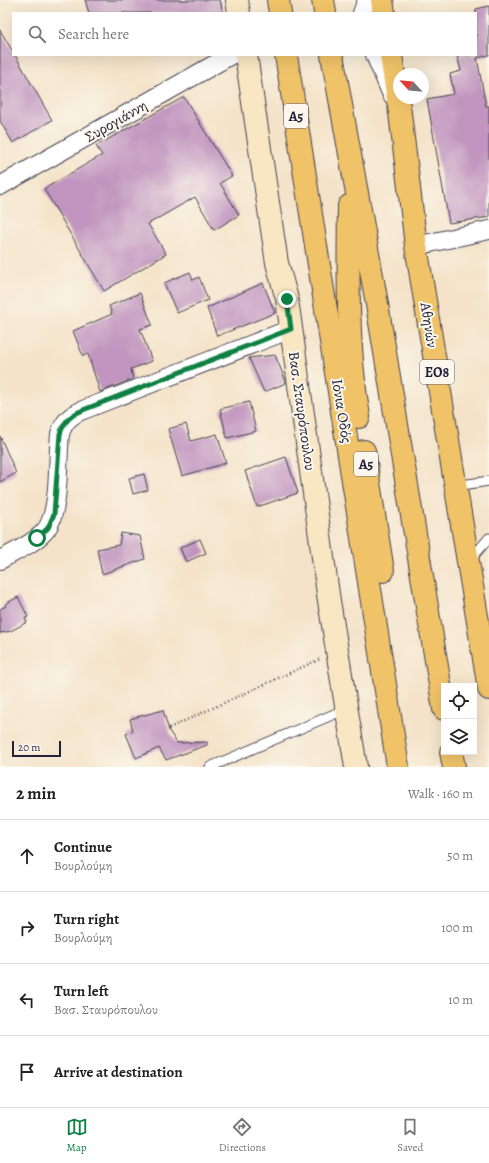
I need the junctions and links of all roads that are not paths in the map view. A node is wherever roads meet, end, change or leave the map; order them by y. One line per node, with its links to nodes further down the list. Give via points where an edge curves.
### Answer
1 (237, 0): 6 (street)
2 (278, 0): 7 (main road)
3 (323, 0): 8 (main road)
4 (367, 0): 9 (street)
5 (382, 0): 10 (main road)
6 (239, 12)
7 (280, 12)
8 (325, 12)
9 (362, 12)
10 (384, 12)
11 (230, 56): 19 (street, Συρογιάννη)
12 (246, 56): 22 (street, Βασ. Σταυρόπουλου, via 276,256 287,299)
13 (286, 56): 34 (main road, Ιόνια Οδός / Α5)
14 (332, 56): 18 (main road, Ιόνια Οδός / Α5)
15 (375, 56): 17 (street)
16 (391, 56): 17 (main road, Αθηνών / ΕΟ8)
17 (400, 113): 21 (main road, Αθηνών / ΕΟ8)
18 (350, 159): 29 (main road, Ιόνια Οδός / Α5, via 376,298); 35 (main road, Ιόνια Οδός / Α5, via 348,272 355,392)
19 (0, 186)
20 (489, 230): 21 (street)
21 (416, 246): 24 (main road, Αθηνών / ΕΟ8)
22 (291, 329): 26 (street, via 68,418 60,434 55,505 51,522 44,533); 30 (street, Βασ. Σταυρόπουλου)
23 (489, 481): 24 (lane)
24 (455, 486): 27 (main road, Αθηνών / ΕΟ8)
25 (489, 538): 27 (lane)
26 (0, 560)
27 (468, 563): 28 (main road, Αθηνών / ΕΟ8)
28 (488, 678)
29 (441, 691)
30 (346, 709): 32 (lane); 33 (street, Βασ. Σταυρόπουλου)
31 (452, 755): 36 (main road)
32 (210, 767)
33 (356, 767)
34 (398, 767)
35 (413, 767)
36 (454, 767)

